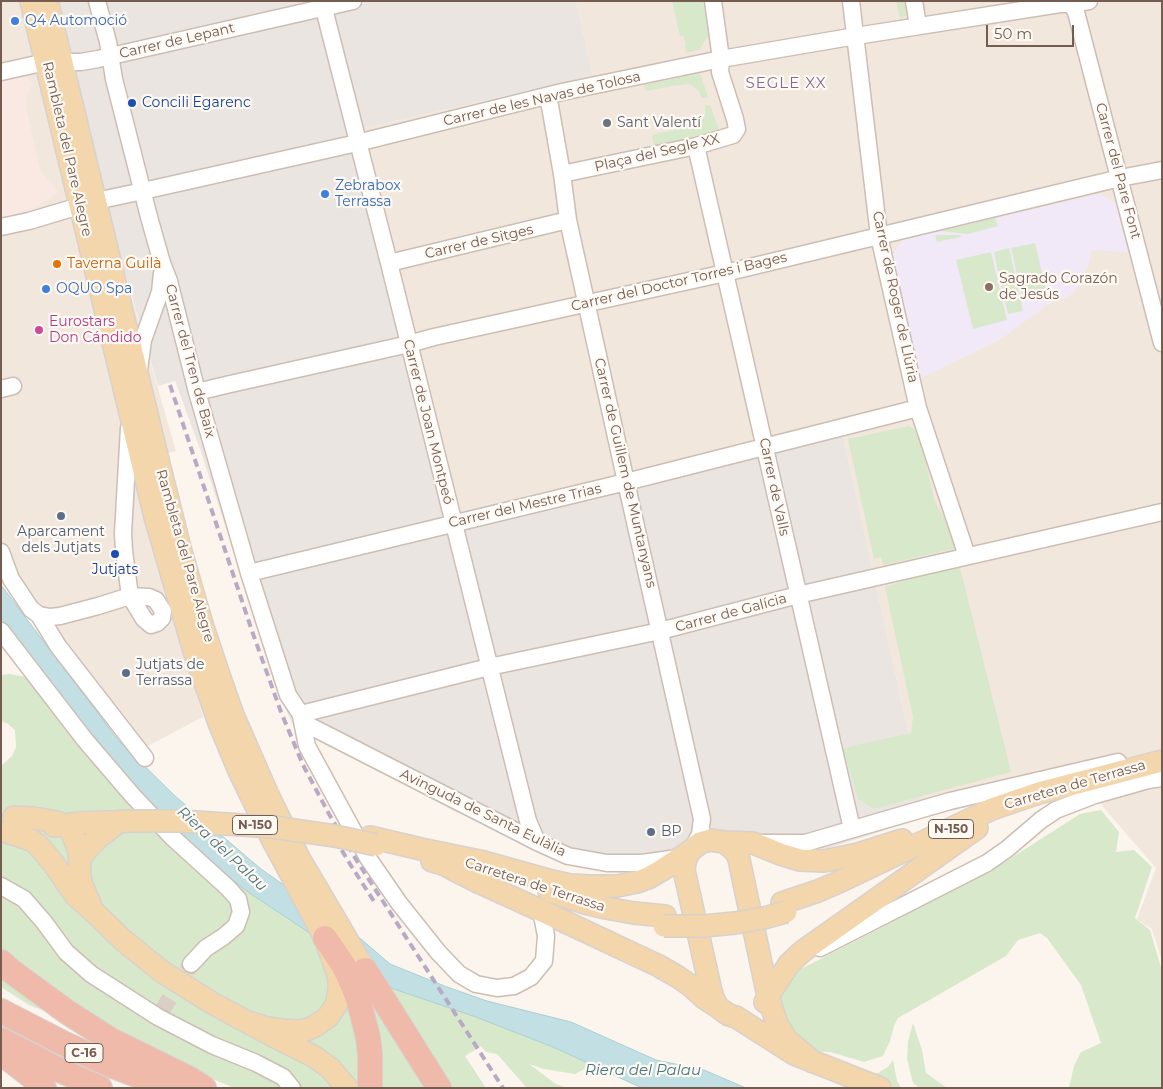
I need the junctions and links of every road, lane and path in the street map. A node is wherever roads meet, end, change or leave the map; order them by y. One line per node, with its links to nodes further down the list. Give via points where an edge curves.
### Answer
1 (31, 1): 15 (main road, Rambleta del Pare Alegre)
2 (47, 1): 15 (main road, Rambleta del Pare Alegre)
3 (97, 1): 13 (street, Carrer del Tren de Baix)
4 (353, 1): 10 (street, Carrer de Lepant)
5 (714, 1): 14 (street)
6 (851, 1): 12 (street, Carrer de Roger de Llúria)
7 (914, 1): 11 (street)
8 (1089, 1): 9 (street, Carrer de les Navas de Tolosa)
9 (1070, 3): 11 (street, Carrer de les Navas de Tolosa); 22 (street, Carrer del Pare Font, via 1076,12)
10 (322, 4): 13 (street, Carrer de Lepant); 18 (street, Carrer de Joan Montpeó)
11 (918, 26): 12 (street, Carrer de les Navas de Tolosa)
12 (856, 36): 14 (street, Carrer de les Navas de Tolosa); 27 (street, Carrer de Roger de Llúria)
13 (109, 56): 15 (street, Carrer de Lepant, via 84,62); 23 (street, Carrer del Tren de Baix)
14 (721, 59): 17 (street, Carrer de les Navas de Tolosa); 19 (street, Plaça del Segle XX, via 720,72 737,130 733,135)
15 (54, 62): 16 (street, Carrer de Lepant); 24 (main road, Rambleta del Pare Alegre)
16 (1, 72)
17 (546, 96): 18 (street, Carrer de les Navas de Tolosa); 21 (street, Carrer de Guillem de Muntanyans)
18 (357, 143): 23 (street, Carrer de les Navas de Tolosa); 29 (street, Carrer de Joan Montpeó)
19 (696, 146): 21 (street, Plaça del Segle XX); 30 (street, Carrer de Valls)
20 (1162, 170): 22 (street, Carrer del Doctor Torres i Bages)
21 (562, 174): 25 (street, Carrer de Guillem de Muntanyans)
22 (1120, 178): 27 (street, Carrer del Doctor Torres i Bages); 32 (street, Carrer del Pare Font)
23 (143, 192): 24 (street, Carrer de les Navas de Tolosa); 28 (street, Carrer del Tren de Baix)
24 (88, 203): 26 (street, Carrer de les Navas de Tolosa); 34 (main road, Rambleta del Pare Alegre); 37 (main road, Rambleta del Pare Alegre)
25 (568, 220): 29 (street, Carrer de Sitges); 31 (street, Carrer de Guillem de Muntanyans)
26 (1, 227)
27 (879, 236): 30 (street, Carrer del Doctor Torres i Bages); 36 (street, Carrer de Roger de Llúria)
28 (162, 263): 34 (street, Rambleta del Pare Alegre, via 160,292 143,340); 35 (street, Carrer del Tren de Baix)
29 (389, 263): 33 (street, Carrer de Joan Montpeó)
30 (725, 272): 31 (street, Carrer del Doctor Torres i Bages); 38 (street, Carrer de Valls)
31 (587, 303): 33 (street, Carrer del Doctor Torres i Bages); 39 (street, Carrer de Guillem de Muntanyans)
32 (1162, 343)
33 (409, 344): 35 (street, Carrer del Doctor Torres i Bages); 41 (street, Carrer de Joan Montpeó)
34 (138, 379): 76 (main road, Rambleta del Pare Alegre, via 183,558 230,707)
35 (197, 392): 44 (street, Carrer del Tren de Baix)
36 (918, 408): 38 (street, Carrer del Mestre Trias); 43 (street, Carrer de Roger de Llúria)
37 (131, 413): 46 (street, Rambleta del Pare Alegre, via 123,533 130,596 60,616); 76 (main road, Rambleta del Pare Alegre, via 163,546 207,690 239,771 270,835 303,898)
38 (765, 448): 39 (street, Carrer del Mestre Trias); 45 (street, Carrer de Valls)
39 (626, 482): 41 (street, Carrer del Mestre Trias); 48 (street, Carrer de Guillem de Muntanyans)
40 (1162, 512): 43 (street, Carrer de Galícia)
41 (454, 523): 44 (street, Carrer del Mestre Trias); 49 (street, Carrer de Joan Montpeó)
42 (1, 552): 46 (street, via 11,579)
43 (967, 556): 45 (street, Carrer de Galícia)
44 (249, 573): 50 (street, Carrer del Tren de Baix, via 288,695)
45 (798, 595): 48 (street, Carrer de Galícia); 62 (street, Carrer de Valls)
46 (39, 615): 52 (street, via 58,646)
47 (1, 631): 78 (street, via 133,796 172,838 238,899 241,912 236,926 206,948)
48 (660, 631): 49 (street, Carrer de Galícia); 68 (street, Carrer de Guillem de Muntanyans, via 702,819 700,834)
49 (489, 667): 50 (street, Carrer de Galícia); 64 (street, Carrer de Joan Montpeó, via 528,821)
50 (301, 714): 64 (street, Avinguda de Santa Eulàlia, via 308,725); 74 (street, via 307,746 368,858 399,903 459,974 476,984 497,988 514,986 531,977 544,961 546,936)
51 (1162, 752): 62 (street, via 950,801)
52 (144, 758)
53 (1162, 761): 55 (main road, Carretera de Terrassa / N-150)
54 (1162, 773): 55 (main road, Carretera de Terrassa / N-150)
55 (1128, 775): 59 (main road, Carretera de Terrassa / N-150, via 1039,793)
56 (1162, 778): 79 (street, via 1095,794 1056,810 987,863)
57 (96, 811): 58 (main road, N-150); 60 (main road); 61 (main road, N-150, via 72,812)
58 (128, 818): 60 (main road, N-150); 63 (main road, N-150, bridge, via 273,827); 69 (main road, via 98,837)
59 (986, 818): 66 (main road, via 824,861 800,860); 75 (main road, Carretera de Terrassa / N-150, bridge, via 842,892 784,908 764,918 695,927); 79 (main road)
60 (62, 824): 61 (main road, via 50,820); 69 (main road, via 72,833); 70 (main road, via 53,836)
61 (6, 825): 70 (main road, via 38,845)
62 (852, 829): 66 (street, via 805,842)
63 (373, 841): 67 (main road, N-150); 71 (main road, N-150)
64 (537, 842): 68 (street, Avinguda de Santa Eulàlia, via 568,856 607,863 642,863)
65 (724, 842): 66 (main road); 68 (main road, via 710,840); 81 (main road, via 738,855)
66 (753, 843)
67 (421, 849): 68 (main road, via 561,883 590,886 637,882); 75 (main road, Carretera de Terrassa / N-150, via 585,903)
68 (687, 853): 83 (main road, via 684,870 710,991 714,1000)
69 (80, 860): 73 (main road, via 80,878)
70 (53, 863): 73 (main road, via 75,895)
71 (443, 864): 74 (main road); 75 (main road, Carretera de Terrassa / N-150, via 609,919 631,923)
72 (1, 886): 93 (street, via 24,899 66,952 91,974 212,1045 256,1062 283,1078)
73 (91, 909): 84 (main road, via 161,971)
74 (541, 910): 83 (main road, via 659,966)
75 (665, 921)
76 (330, 929): 80 (main road, Rambleta del Pare Alegre); 84 (main road, via 329,953 339,983 337,1001 323,1022 296,1031); 85 (highway)
77 (1, 962): 92 (highway, via 67,1012 111,1040)
78 (191, 964)
79 (789, 964): 81 (main road)
80 (364, 970): 85 (highway, via 374,1008); 97 (highway)
81 (768, 996): 83 (main road, via 762,1008 745,1017); 88 (main road, via 777,1024 787,1040)
82 (1, 1011): 91 (highway, C-16, via 113,1066)
83 (727, 1012): 88 (main road, via 794,1054)
84 (248, 1022): 94 (main road, via 322,1061)
85 (373, 1032): 95 (highway); 96 (highway, via 382,1056)
86 (1, 1040): 90 (highway, C-16)
87 (1, 1053): 89 (highway)
88 (814, 1062): 98 (main road)
89 (44, 1088)
90 (100, 1088)
91 (170, 1088)
92 (204, 1088)
93 (292, 1088)
94 (347, 1088)
95 (370, 1088)
96 (382, 1088)
97 (439, 1088)
98 (880, 1088)

